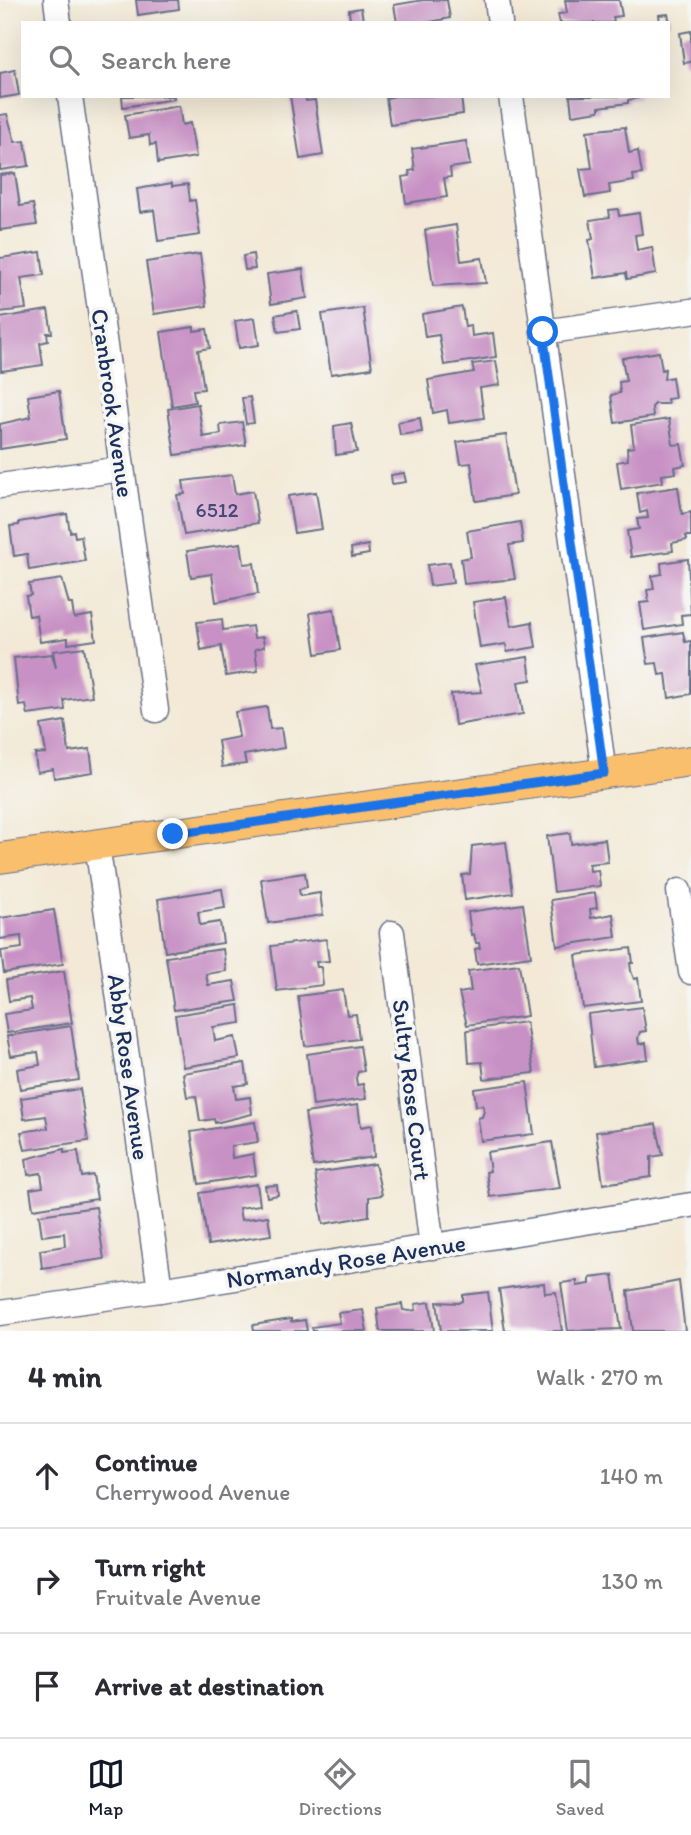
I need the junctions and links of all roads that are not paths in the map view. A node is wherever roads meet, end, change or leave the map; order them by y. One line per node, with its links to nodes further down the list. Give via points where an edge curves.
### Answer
1 (56, 0): 3 (street)
2 (497, 0): 4 (street)
3 (60, 21)
4 (500, 21)
5 (70, 98): 9 (street, Cranbrook Avenue)
6 (510, 98): 8 (street)
7 (691, 312): 8 (street)
8 (543, 332): 13 (street)
9 (122, 469): 10 (street); 11 (street, Cranbrook Avenue)
10 (0, 486)
11 (156, 710)
12 (691, 761): 13 (main road)
13 (604, 773): 14 (main road)
14 (97, 844): 15 (main road); 21 (street, Abby Rose Avenue)
15 (0, 858)
16 (679, 891): 18 (street)
17 (392, 933): 20 (street, Sultry Rose Court)
18 (691, 972)
19 (691, 1205): 20 (street, Normandy Rose Avenue)
20 (432, 1247): 21 (street, Normandy Rose Avenue)
21 (160, 1290): 22 (street, Normandy Rose Avenue)
22 (0, 1313)

